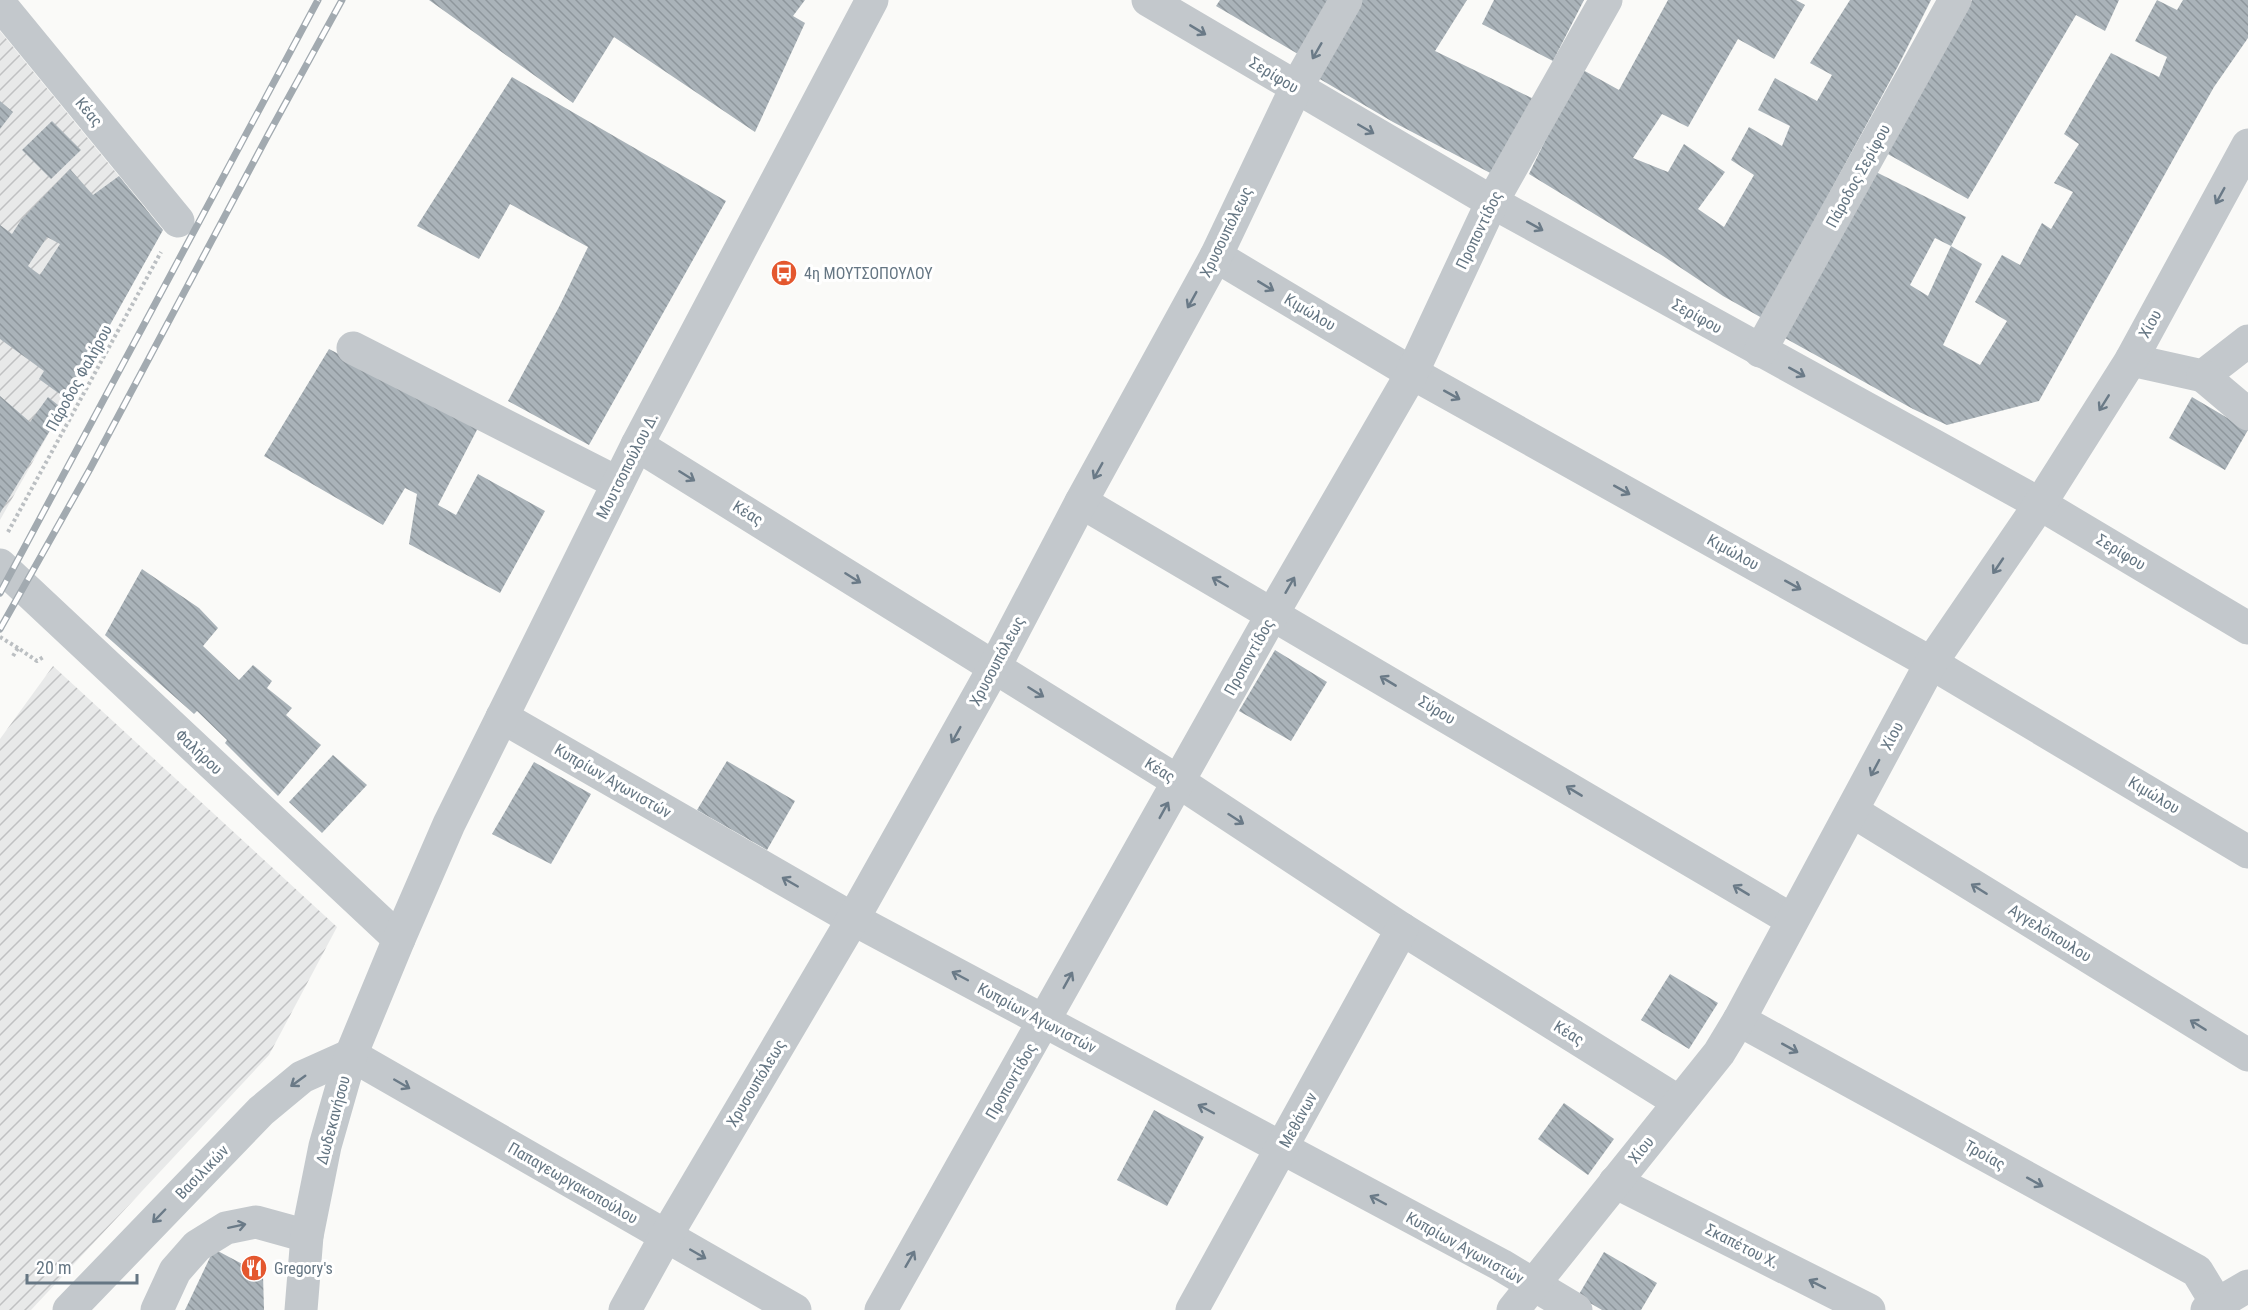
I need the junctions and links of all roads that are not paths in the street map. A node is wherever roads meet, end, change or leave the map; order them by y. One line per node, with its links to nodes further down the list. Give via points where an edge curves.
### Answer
1 (872, 0): 19 (street, Μουτσοπούλου Δ.)
2 (1148, 0): 7 (street, Σερίφου, one-way to 7)
3 (1346, 0): 7 (street, Χρυσουπόλεως, one-way to 7)
4 (1606, 0): 9 (street, Προποντίδος)
5 (1955, 0): 14 (street, Πάροδος Σερίφου)
6 (0, 4): 10 (street, Κέας)
7 (1296, 88): 9 (street, Σερίφου, one-way to 9); 11 (street, Χρυσουπόλεως)
8 (2248, 145): 15 (street, Χίου, one-way to 15)
9 (1492, 202): 14 (street, Σερίφου, one-way to 14); 16 (street, Προποντίδος)
10 (178, 221)
11 (1216, 256): 16 (street, Κιμώλου, one-way to 16); 21 (street, Χρυσουπόλεως, one-way to 21)
12 (2248, 340): 17 (street)
13 (353, 348): 20 (street)
14 (1760, 351): 22 (street, Σερίφου, one-way to 22)
15 (2131, 360): 17 (street); 22 (street, Χίου, one-way to 22)
16 (1412, 373): 24 (street, Προποντίδος, one-way to 16); 26 (street, Κιμώλου, one-way to 26)
17 (2204, 376): 18 (street)
18 (2248, 414)
19 (637, 445): 20 (street, Μουτσοπούλου Δ.); 27 (street, Κέας, one-way to 27)
20 (618, 483): 28 (street, Μουτσοπούλου Δ.)
21 (1081, 502): 24 (street, Σύρου, one-way to 21); 27 (street, Χρυσουπόλεως)
22 (2040, 504): 25 (street, Σερίφου); 26 (street, Χίου, one-way to 26)
23 (3, 550): 35 (street, Φαλήρου)
24 (1273, 613): 29 (street, Προποντίδος); 33 (street, Σύρου, one-way to 24)
25 (2248, 628)
26 (1931, 663): 30 (street, Χίου, one-way to 30); 31 (street, Κιμώλου)
27 (995, 666): 29 (street, Κέας, one-way to 29); 32 (street, Χρυσουπόλεως, one-way to 32)
28 (502, 717): 32 (street, Κυπρίων Αγωνιστών, one-way to 28); 35 (street, Μουτσοπούλου Δ., via 449,824)
29 (1179, 782): 34 (street, Κέας, one-way to 34); 37 (street, Προποντίδος, one-way to 29)
30 (1852, 811): 33 (street, Χίου); 39 (street, Αγγελόπουλου, one-way to 30)
31 (2248, 852)
32 (853, 919): 37 (street, Κυπρίων Αγωνιστών, one-way to 32); 44 (street, Χρυσουπόλεως)
33 (1792, 920): 36 (street, Χίου)
34 (1402, 928): 40 (street, Κέας); 41 (street, Μεθάνων)
35 (399, 939): 38 (street, Δωδεκανήσου)
36 (1739, 1020): 40 (street, Χίου, via 1719,1053); 47 (street, Τροίας, one-way to 47, via 2197,1272)
37 (1045, 1022): 41 (street, Κυπρίων Αγωνιστών, one-way to 37); 53 (street, Προποντίδος, one-way to 37)
38 (351, 1055): 43 (street, Δωδεκανήσου, via 325,1146); 44 (street, Παπαγεωργακοπούλου, one-way to 44); 48 (street, Βασιλικών, one-way to 48, via 302,1077 261,1112)
39 (2248, 1055)
40 (1679, 1102): 42 (street, Χίου)
41 (1282, 1149): 45 (street, Κυπρίων Αγωνιστών, one-way to 41); 54 (street, Μεθάνων)
42 (1615, 1182): 45 (street, Χίου); 57 (street, Σκαπέτου Χ., one-way to 42)
43 (307, 1236): 49 (street, one-way to 43, via 175,1272 197,1246 226,1228 256,1222); 50 (street, Δωδεκανήσου)
44 (666, 1236): 51 (street, Χρυσουπόλεως); 52 (street, Παπαγεωργακοπούλου, one-way to 52)
45 (1533, 1285): 55 (street, Χίου); 56 (street, Κυπρίων Αγωνιστών)
46 (2248, 1286): 47 (street)
47 (2212, 1307)
48 (69, 1310)
49 (157, 1310)
50 (302, 1310)
51 (625, 1310)
52 (795, 1310)
53 (881, 1310)
54 (1191, 1310)
55 (1513, 1310)
56 (1576, 1310)
57 (1869, 1310)

